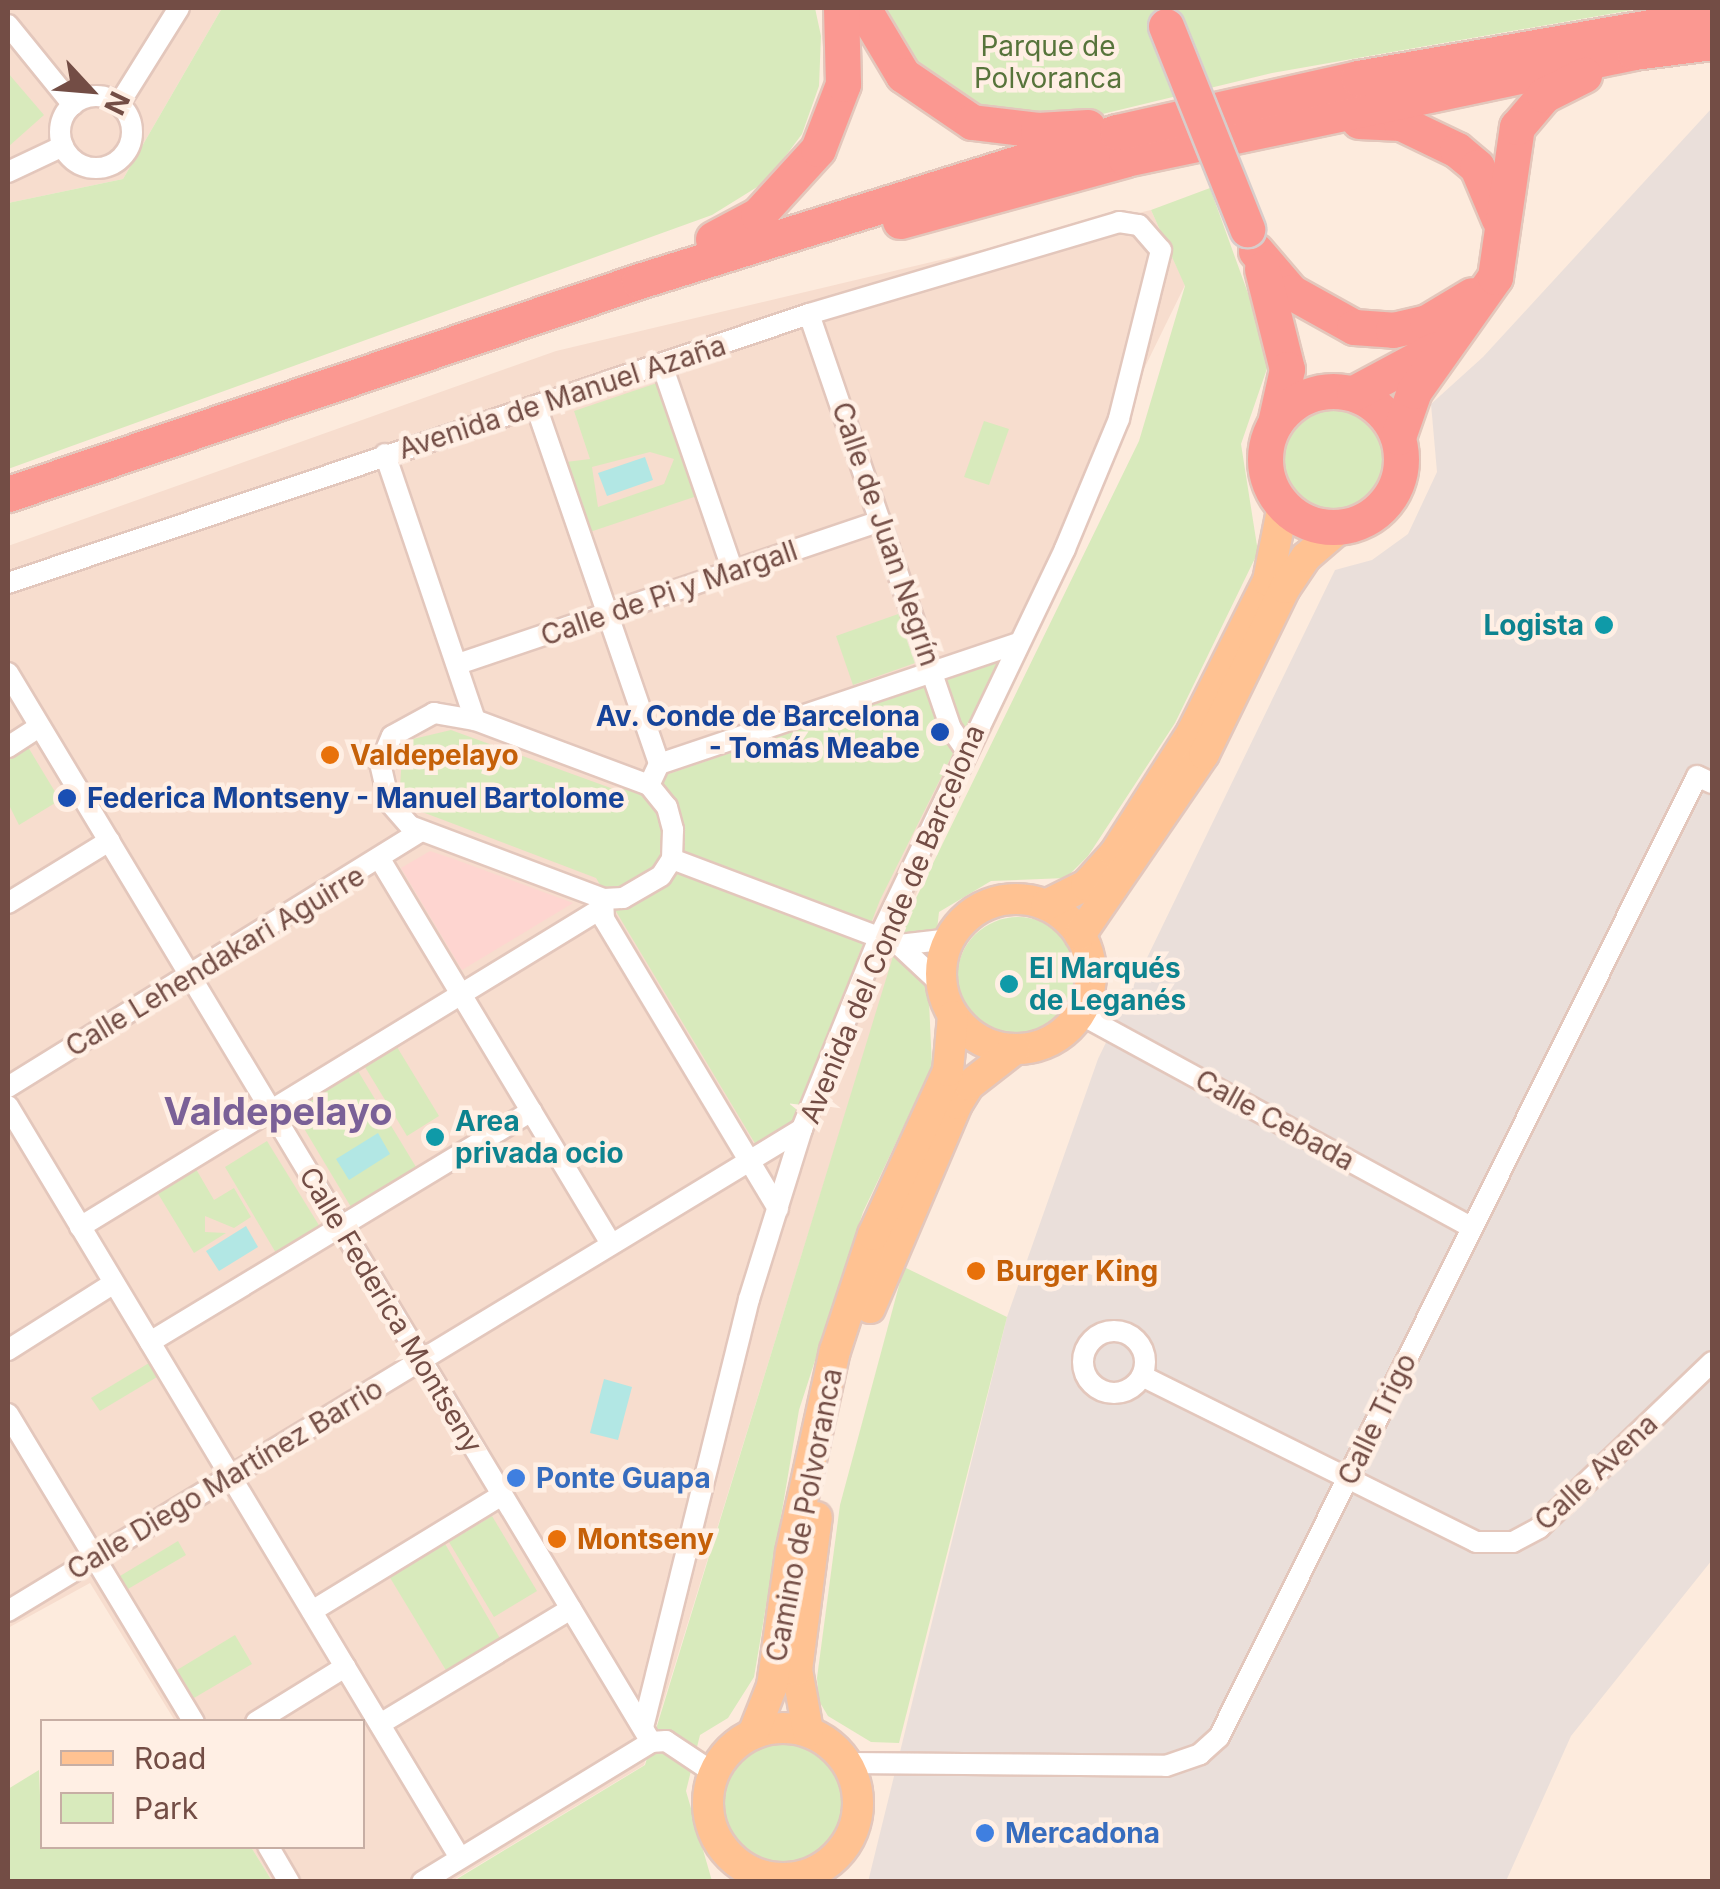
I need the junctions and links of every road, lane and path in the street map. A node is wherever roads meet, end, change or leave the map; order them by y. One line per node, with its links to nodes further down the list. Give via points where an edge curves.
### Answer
1 (179, 8): 10 (street)
2 (841, 8): 19 (highway, via 843,84 818,149 758,215)
3 (863, 8): 9 (highway, via 903,75 972,122 1038,130 1094,126 1298,80)
4 (1712, 16): 9 (highway)
5 (1162, 17): 17 (highway, bridge)
6 (8, 26): 11 (street)
7 (1712, 42): 13 (highway, via 1634,52)
8 (1712, 54): 16 (highway, via 1584,75 1544,94 1517,127 1507,166)
9 (1358, 78): 19 (highway, via 1117,132)
10 (119, 104): 11 (street, via 96,96); 12 (street, via 132,136 122,157 90,168)
11 (73, 105): 12 (street, via 61,124)
12 (63, 146): 14 (street)
13 (1126, 159): 16 (highway, via 1367,119 1401,123 1432,135 1477,168); 31 (highway, via 897,222)
14 (8, 172)
15 (1119, 222): 21 (street, Avenida de Manuel Azaña); 37 (street, Avenida del Conde de Barcelona, via 1138,225 1162,250 1158,272 1119,418 1065,549)
16 (1504, 237): 18 (highway)
17 (1251, 240): 18 (highway, via 1291,292 1354,327 1393,330 1427,322); 20 (highway)
18 (1494, 277): 22 (highway)
19 (628, 284): 29 (highway)
20 (1274, 305): 24 (highway, via 1316,369); 26 (highway, via 1287,369)
21 (809, 314): 23 (street, Avenida de Manuel Azaña); 32 (street, Calle de Juan Negrín)
22 (1443, 344): 24 (highway); 27 (highway, via 1414,391)
23 (663, 368): 25 (street, Avenida de Manuel Azaña); 34 (street)
24 (1348, 392): 26 (highway, via 1303,397); 27 (highway, via 1373,403)
25 (537, 409): 28 (street, Avenida de Manuel Azaña); 36 (street)
26 (1275, 423): 30 (highway, via 1265,466)
27 (1398, 437): 33 (highway, via 1399,476 1391,494 1370,515)
28 (385, 454): 35 (street, Avenida de Manuel Azaña); 38 (street)
29 (8, 494)
30 (1283, 505): 33 (highway, via 1310,522); 54 (main road, via 1268,581 1192,732 1115,854 1086,885)
31 (8, 520)
32 (880, 521): 34 (street, Calle de Pi y Margall); 39 (street, Calle de Juan Negrín)
33 (1342, 526): 55 (main road, via 1306,557 1285,588 1204,754)
34 (733, 571): 36 (street, Calle de Pi y Margall)
35 (8, 583)
36 (606, 614): 38 (street, Calle de Pi y Margall); 45 (street)
37 (1016, 644): 39 (street); 44 (street, Avenida del Conde de Barcelona)
38 (458, 664): 41 (street)
39 (934, 671): 44 (street, Calle de Juan Negrín, via 950,726); 45 (street)
40 (8, 673): 42 (street, Calle Federica Montseny)
41 (474, 720): 47 (street); 48 (street, via 434,713 406,725 386,745 384,791 397,816)
42 (39, 727): 43 (street); 49 (street, Calle Federica Montseny)
43 (8, 747)
44 (966, 750): 57 (street, Avenida del Conde de Barcelona)
45 (658, 764): 47 (street)
46 (1712, 783): 73 (street, Calle Trigo, via 1697,776)
47 (649, 785): 50 (street, via 667,807)
48 (420, 832): 51 (street, Calle Lehendakari Aguirre); 53 (street)
49 (109, 841): 52 (street); 58 (street, Calle Federica Montseny)
50 (672, 858): 53 (street, via 651,886); 57 (street)
51 (381, 860): 58 (street, Calle Lehendakari Aguirre); 60 (street)
52 (8, 903)
53 (601, 904): 60 (street); 69 (street)
54 (1046, 905): 55 (main road); 56 (main road, via 1024,899 980,908)
55 (1080, 935): 61 (main road, via 1091,974)
56 (949, 940): 57 (street); 59 (main road)
57 (889, 942): 59 (street); 68 (street, Avenida del Conde de Barcelona)
58 (189, 976): 64 (street, Calle Lehendakari Aguirre); 66 (street, Calle Federica Montseny)
59 (942, 984): 62 (main road)
60 (462, 995): 66 (street); 67 (street)
61 (1080, 1014): 63 (main road, via 1050,1041); 73 (street, Calle Cebada)
62 (953, 1016): 63 (main road, via 980,1039); 95 (main road, Camino de Polvoranca, via 948,1071 872,1235 835,1352 791,1552 772,1686)
63 (1016, 1049): 93 (main road, Camino de Polvoranca, via 969,1086 951,1114 890,1250 855,1357 822,1485 797,1670)
64 (8, 1087)
65 (8, 1106): 72 (street)
66 (271, 1111): 71 (street, Calle Federica Montseny); 72 (street)
67 (532, 1111): 71 (street); 74 (street)
68 (802, 1129): 69 (street, Calle Diego Martínez Barrio); 70 (street, Avenida del Conde de Barcelona)
69 (749, 1161): 70 (street); 74 (street, Calle Diego Martínez Barrio)
70 (778, 1209): 94 (street, Avenida del Conde de Barcelona, via 749,1298)
71 (340, 1226): 76 (street); 78 (street, Calle Federica Montseny)
72 (80, 1227): 75 (street)
73 (1471, 1227): 83 (street, Calle Trigo)
74 (612, 1244): 78 (street, Calle Diego Martínez Barrio)
75 (114, 1283): 76 (street); 77 (street)
76 (150, 1342): 82 (street)
77 (8, 1350)
78 (421, 1360): 82 (street, Calle Diego Martínez Barrio); 84 (street, Calle Federica Montseny)
79 (1712, 1362): 83 (street, Calle Avena, via 1540,1528 1513,1542 1476,1542)
80 (1142, 1376): 83 (street, Calle Avena)
81 (10, 1423): 85 (street)
82 (230, 1476): 85 (street, Calle Diego Martínez Barrio); 88 (street)
83 (1348, 1479): 96 (street, Calle Trigo, via 1219,1737 1200,1754 1166,1766)
84 (502, 1495): 86 (street, Calle Federica Montseny); 88 (street)
85 (94, 1559): 87 (street, Calle Diego Martínez Barrio); 90 (street)
86 (571, 1608): 92 (street); 94 (street, Calle Federica Montseny)
87 (8, 1611)
88 (312, 1611): 89 (street)
89 (345, 1667): 91 (street); 92 (street)
90 (192, 1719)
91 (261, 1719)
92 (380, 1724): 99 (street)
93 (808, 1731): 95 (main road); 96 (main road)
94 (647, 1734): 97 (street); 99 (street)
95 (752, 1734): 97 (main road, via 722,1757)
96 (848, 1762): 101 (main road, via 857,1784 854,1832 823,1868)
97 (714, 1773): 100 (main road, via 708,1808)
98 (270, 1849): 102 (street)
99 (460, 1858): 103 (street)
100 (732, 1870): 101 (main road)
101 (782, 1880)
102 (289, 1882)
103 (422, 1882)

